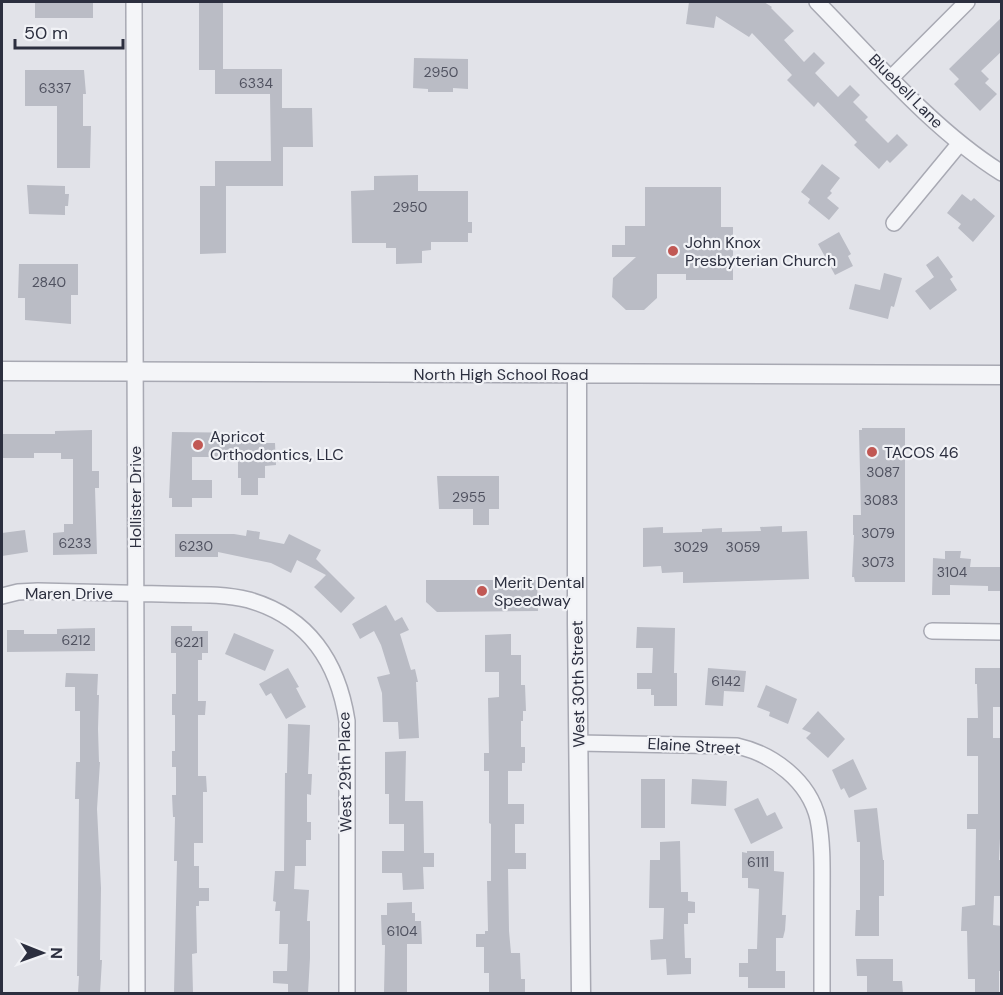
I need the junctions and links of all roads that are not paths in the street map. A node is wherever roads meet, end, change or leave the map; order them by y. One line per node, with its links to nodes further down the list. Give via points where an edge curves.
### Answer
1 (134, 2): 9 (street, Hollister Drive)
2 (817, 2): 4 (street, Bluebell Lane)
3 (967, 2): 4 (street)
4 (891, 78): 5 (street, Bluebell Lane)
5 (960, 143): 6 (street, Bluebell Lane); 7 (street)
6 (1002, 173)
7 (894, 223)
8 (2, 371): 9 (street, North High School Road)
9 (135, 372): 10 (street, North High School Road); 12 (street, Hollister Drive)
10 (577, 374): 11 (street, North High School Road); 16 (street, West 30th Street)
11 (1002, 375)
12 (136, 594): 13 (street, Maren Drive, via 38,591); 17 (street, Hollister Drive); 18 (street, West 29th Place, via 249,600 291,620 327,658 339,684 346,721)
13 (2, 596)
14 (932, 631): 15 (street)
15 (1002, 632)
16 (578, 743): 19 (street, West 30th Street); 20 (street, Elaine Street, via 737,747 769,758 795,778 816,813 819,826)
17 (137, 993)
18 (347, 993)
19 (581, 993)
20 (822, 993)

